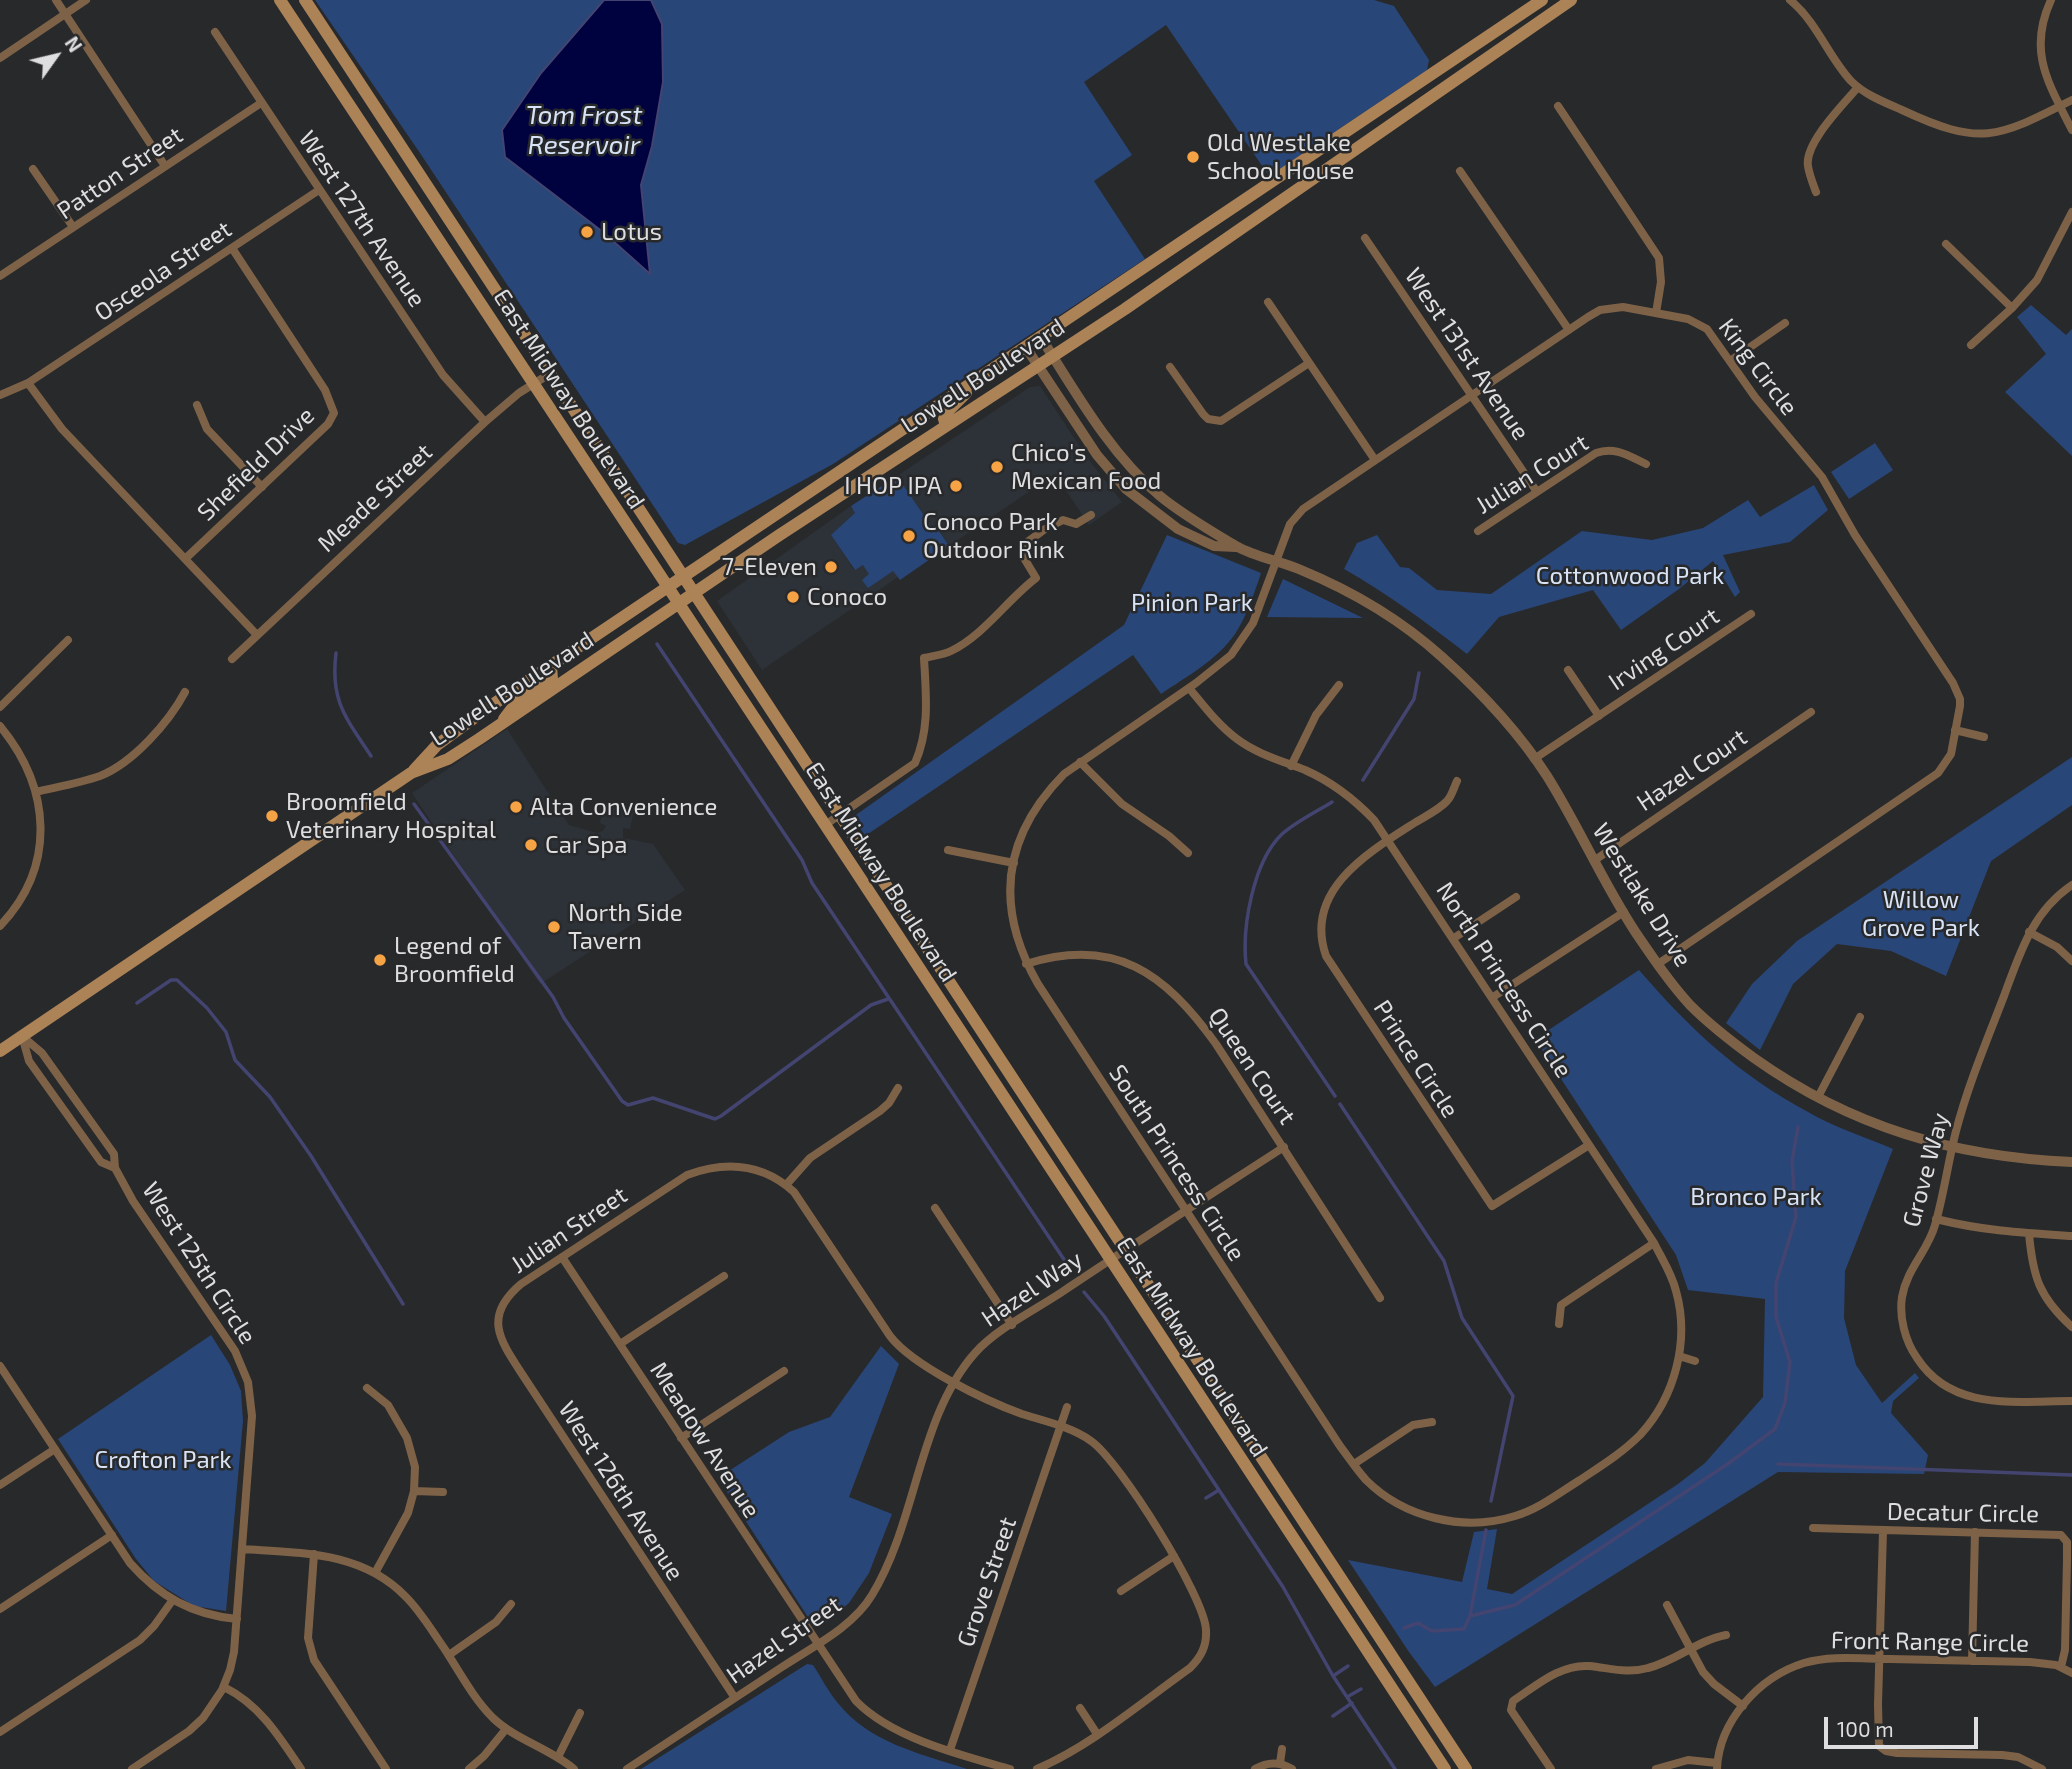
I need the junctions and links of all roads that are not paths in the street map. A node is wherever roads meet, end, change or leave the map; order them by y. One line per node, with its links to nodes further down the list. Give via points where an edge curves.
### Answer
1 (56, 0): 9 (street)
2 (86, 0): 9 (street)
3 (280, 0): 47 (main road, East Midway Boulevard)
4 (305, 0): 45 (main road, East Midway Boulevard)
5 (1542, 0): 12 (main road, Lowell Boulevard)
6 (1571, 0): 18 (main road, Lowell Boulevard)
7 (1790, 0): 13 (street)
8 (2051, 0): 17 (street, via 2041,31 2040,56)
9 (65, 14): 11 (street); 20 (street)
10 (215, 32): 15 (street, West 127th Avenue)
11 (0, 58)
12 (1442, 67): 18 (main road, via 1442,81); 36 (main road, Lowell Boulevard)
13 (1858, 87): 17 (street, via 1931,124 1966,134 2008,130); 24 (street, via 1825,126 1811,152 1807,163)
14 (2072, 100): 17 (street)
15 (261, 103): 20 (street, Patton Street); 23 (street, West 127th Avenue)
16 (1558, 106): 33 (street, via 1654,248 1662,274)
17 (2060, 106): 19 (street)
18 (1389, 124): 39 (main road, Lowell Boulevard)
19 (2072, 130)
20 (165, 166): 26 (street, Patton Street)
21 (33, 169): 26 (street)
22 (1460, 171): 35 (street)
23 (319, 190): 29 (street, Osceola Street); 53 (street, West 127th Avenue, via 443,375)
24 (1816, 192)
25 (2072, 212): 32 (street, via 2037,280)
26 (73, 227): 30 (street, Patton Street)
27 (1365, 238): 49 (street, West 131st Avenue)
28 (1946, 244): 32 (street)
29 (232, 248): 46 (street, Osceola Street); 51 (street, Shefield Drive, via 325,390)
30 (0, 276)
31 (1268, 302): 41 (street)
32 (2012, 308): 37 (street)
33 (1656, 313): 35 (street, King Circle, via 1610,307); 40 (street, King Circle, via 1701,324)
34 (1785, 323): 40 (street)
35 (1569, 330): 49 (street, King Circle)
36 (1040, 336): 38 (main road, Lowell Boulevard); 39 (street, Westlake Drive)
37 (1971, 345)
38 (1025, 346): 42 (street, Westlake Drive); 44 (main road, Lowell Boulevard)
39 (1052, 355): 42 (main road, Lowell Boulevard); 61 (street, Westlake Drive, via 1112,443 1147,484)
40 (1730, 361): 82 (street, King Circle, via 1822,477 1855,535 1954,683 1960,699)
41 (1309, 363): 43 (street, via 1227,419 1216,421 1203,414); 55 (street)
42 (1037, 365): 54 (main road, Lowell Boulevard); 61 (street, Westlake Drive, via 1097,455 1126,489 1178,530 1214,546)
43 (1170, 367)
44 (989, 370): 54 (main road, via 948,411); 64 (main road, Lowell Boulevard)
45 (551, 373): 47 (street, Meade Street); 64 (main road, East Midway Boulevard)
46 (28, 383): 48 (street); 62 (street, via 62,429)
47 (534, 383): 53 (street, Meade Street); 65 (main road, East Midway Boulevard)
48 (0, 395)
49 (1471, 395): 55 (street, King Circle); 58 (street, West 131st Avenue)
50 (197, 405): 57 (street, via 207,429)
51 (334, 413): 52 (street); 57 (street, Shefield Drive)
52 (344, 416)
53 (485, 422): 69 (street, Meade Street)
54 (946, 425): 66 (main road, Lowell Boulevard)
55 (1375, 460): 63 (street, King Circle, via 1295,517)
56 (1646, 464): 58 (street, Julian Court, via 1618,451 1603,450)
57 (262, 487): 62 (street, Shefield Drive)
58 (1537, 492): 60 (street, Julian Court)
59 (1091, 515): 90 (street, via 1076,524 1063,520 1026,543 1024,558 1036,578 951,651 924,658 926,728 915,762)
60 (1478, 531)
61 (1239, 548): 63 (street, Westlake Drive)
62 (185, 559): 69 (street)
63 (1277, 561): 75 (street, South Princess Circle, via 1241,643); 84 (street, Westlake Drive, via 1363,601 1433,649 1494,707)
64 (684, 577): 65 (main road, Lowell Boulevard); 66 (main road, East Midway Boulevard)
65 (669, 588): 67 (main road, East Midway Boulevard); 72 (main road, Lowell Boulevard)
66 (695, 593): 67 (main road, Lowell Boulevard); 90 (main road, East Midway Boulevard)
67 (680, 604): 80 (main road, Lowell Boulevard); 91 (main road, East Midway Boulevard)
68 (1751, 614): 79 (street, Irving Court)
69 (257, 635): 71 (street, Meade Street)
70 (68, 640): 77 (street)
71 (232, 659)
72 (551, 666): 80 (main road, via 552,679 516,703); 87 (main road, Lowell Boulevard, via 437,746)
73 (1568, 670): 79 (street, Irving Court)
74 (1339, 685): 86 (street, via 1316,715)
75 (1189, 688): 85 (street, South Princess Circle); 86 (street, North Princess Circle, via 1236,738)
76 (185, 692): 89 (street, via 164,724 115,768)
77 (0, 708)
78 (1811, 712): 95 (street, Hazel Court)
79 (1599, 716): 84 (street, Irving Court)
80 (500, 725): 87 (main road, Lowell Boulevard, via 448,759)
81 (0, 726): 89 (street, via 25,762)
82 (1955, 730): 83 (street); 105 (street, King Circle, via 1951,754 1938,773)
83 (1984, 737)
84 (1534, 759): 95 (street, Westlake Drive)
85 (1080, 762): 94 (street, via 1122,804); 96 (street, South Princess Circle, via 1039,802 1024,828)
86 (1291, 766): 92 (street, North Princess Circle, via 1347,795)
87 (411, 773): 108 (main road, Lowell Boulevard)
88 (1457, 781): 92 (street, via 1447,801)
89 (36, 792): 100 (street, via 41,823 35,868 16,908)
90 (841, 815): 91 (street); 124 (main road, East Midway Boulevard)
91 (825, 825): 126 (main road, East Midway Boulevard)
92 (1389, 840): 102 (street, North Princess Circle); 112 (street, Prince Circle, via 1353,866 1323,911 1320,933 1333,968 1492,1206)
93 (948, 850): 96 (street)
94 (1188, 853)
95 (1595, 860): 99 (street, Westlake Drive)
96 (1014, 863): 104 (street, South Princess Circle, via 1012,916)
97 (2072, 885): 101 (street, Grove Way, via 2046,906)
98 (1516, 897): 102 (street)
99 (1624, 912): 105 (street, Westlake Drive); 106 (street)
100 (0, 926)
101 (2029, 933): 103 (street, via 2057,947); 114 (street, Grove Way, via 1975,1070)
102 (1454, 939): 106 (street, North Princess Circle)
103 (2072, 961)
104 (1026, 964): 113 (street, Queen Court, via 1070,954 1110,957 1159,981 1197,1018); 119 (street, South Princess Circle)
105 (1658, 964): 111 (street, Westlake Drive, via 1716,1029 1770,1070)
106 (1493, 997): 112 (street, North Princess Circle)
107 (1860, 1017): 111 (street)
108 (22, 1036): 109 (main road, Lowell Boulevard); 116 (street, West 125th Circle, via 29,1061 101,1162); 116 (street, West 125th Circle, via 43,1053 79,1103 114,1154)
109 (0, 1051)
110 (898, 1088): 117 (street, via 880,1111 810,1158)
111 (1818, 1097): 114 (street, Westlake Drive, via 1877,1125)
112 (1589, 1145): 123 (street, North Princess Circle)
113 (1284, 1147): 119 (street, Hazel Way); 128 (street, Queen Court)
114 (1952, 1148): 115 (street, Westlake Drive); 120 (street, Grove Way)
115 (2072, 1162)
116 (114, 1168): 154 (street, West 125th Circle, via 234,1351 248,1382 252,1416)
117 (786, 1185): 125 (street, Julian Street, via 754,1170 730,1165 708,1168 687,1175); 138 (street, via 898,1347)
118 (935, 1208): 131 (street)
119 (1186, 1211): 124 (street, Hazel Way); 146 (street, South Princess Circle)
120 (1936, 1219): 121 (street, via 1973,1229); 140 (street, Grove Way, via 1910,1269 1902,1298 1906,1335 1917,1359 1941,1384 1971,1398)
121 (2029, 1234): 122 (street); 132 (street, via 2039,1288)
122 (2072, 1236)
123 (1654, 1243): 130 (street, via 1561,1305); 134 (street, North Princess Circle, via 1676,1291)
124 (1125, 1250): 126 (street, Hazel Way); 196 (main road, East Midway Boulevard)
125 (562, 1257): 129 (street, Julian Street); 133 (street, Meadow Avenue)
126 (1110, 1259): 131 (street, Hazel Way); 195 (main road, East Midway Boulevard)
127 (724, 1276): 133 (street)
128 (1380, 1298)
129 (506, 1299): 173 (street, West 126th Avenue, via 500,1310 500,1340)
130 (1559, 1324)
131 (1012, 1325): 138 (street, Hazel Way, via 981,1347)
132 (2072, 1327)
133 (620, 1345): 144 (street, Meadow Avenue)
134 (1679, 1356): 135 (street); 146 (street, South Princess Circle, via 1663,1402 1640,1435 1545,1502 1516,1516 1472,1522 1429,1517 1383,1493)
135 (1695, 1361)
136 (0, 1366): 145 (street)
137 (784, 1371): 144 (street)
138 (955, 1382): 143 (street, via 996,1405); 165 (street, Hazel Street, via 882,1578 851,1620)
139 (367, 1388): 148 (street, via 388,1405 407,1438 415,1467)
140 (2072, 1401)
141 (1067, 1407): 143 (street)
142 (1432, 1422): 146 (street, via 1413,1425)
143 (1061, 1427): 156 (street, via 1080,1434 1107,1455); 181 (street, Grove Street)
144 (681, 1438): 165 (street, Meadow Avenue)
145 (55, 1449): 147 (street); 153 (street)
146 (1353, 1464)
147 (0, 1485)
148 (414, 1491): 149 (street); 157 (street, via 408,1513)
149 (443, 1492)
150 (1813, 1528): 151 (street, Decatur Circle)
151 (1883, 1531): 152 (street, Decatur Circle); 168 (street)
152 (1975, 1532): 169 (street); 170 (street, Decatur Circle, via 2058,1534 2066,1539)
153 (112, 1535): 159 (street, via 143,1578); 162 (street)
154 (242, 1549): 155 (street); 163 (street, West 125th Circle)
155 (314, 1554): 157 (street, via 339,1558); 187 (street, via 310,1649)
156 (1174, 1556): 158 (street); 179 (street, via 1205,1620 1204,1649 1190,1668)
157 (375, 1573): 167 (street, via 411,1602)
158 (1121, 1591)
159 (172, 1601): 163 (street, via 196,1612); 178 (street, via 140,1640)
160 (511, 1604): 167 (street, via 496,1622)
161 (1667, 1605): 166 (street)
162 (0, 1609)
163 (237, 1619): 172 (street, West 125th Circle)
164 (1726, 1635): 166 (street)
165 (817, 1644): 173 (street, Hazel Street); 181 (street, Meadow Avenue, via 866,1712 887,1727)
166 (1690, 1648): 174 (street, via 1708,1678); 197 (street, via 1645,1669 1624,1672 1585,1666 1564,1670 1513,1701 1511,1710)
167 (449, 1656): 177 (street, via 481,1704)
168 (1880, 1659): 169 (street, Front Range Circle); 174 (street, Front Range Circle, via 1805,1663 1774,1677); 199 (street, via 1878,1741 1882,1749 2002,1755)
169 (1972, 1661): 170 (street, Front Range Circle)
170 (2061, 1667): 171 (street, Front Range Circle)
171 (2072, 1673)
172 (224, 1687): 185 (street, West 125th Circle, via 189,1731); 186 (street, via 261,1712)
173 (735, 1698): 190 (street, Hazel Street)
174 (1743, 1706): 184 (street, Front Range Circle, via 1730,1727)
175 (1080, 1708): 179 (street)
176 (580, 1713): 182 (street)
177 (506, 1729): 182 (street); 188 (street)
178 (0, 1732)
179 (1097, 1734): 192 (street)
180 (1282, 1749): 183 (street)
181 (950, 1750): 191 (street, Meadow Avenue)
182 (558, 1756): 189 (street)
183 (1280, 1763): 193 (street); 194 (street)
184 (1717, 1766): 198 (street, via 1688,1760)
185 (132, 1769)
186 (300, 1769)
187 (386, 1769)
188 (469, 1769)
189 (574, 1769)
190 (627, 1769)
191 (1010, 1769)
192 (1037, 1769)
193 (1255, 1769)
194 (1292, 1769)
195 (1445, 1769)
196 (1466, 1769)
197 (1551, 1769)
198 (1656, 1769)
199 (2042, 1769)

